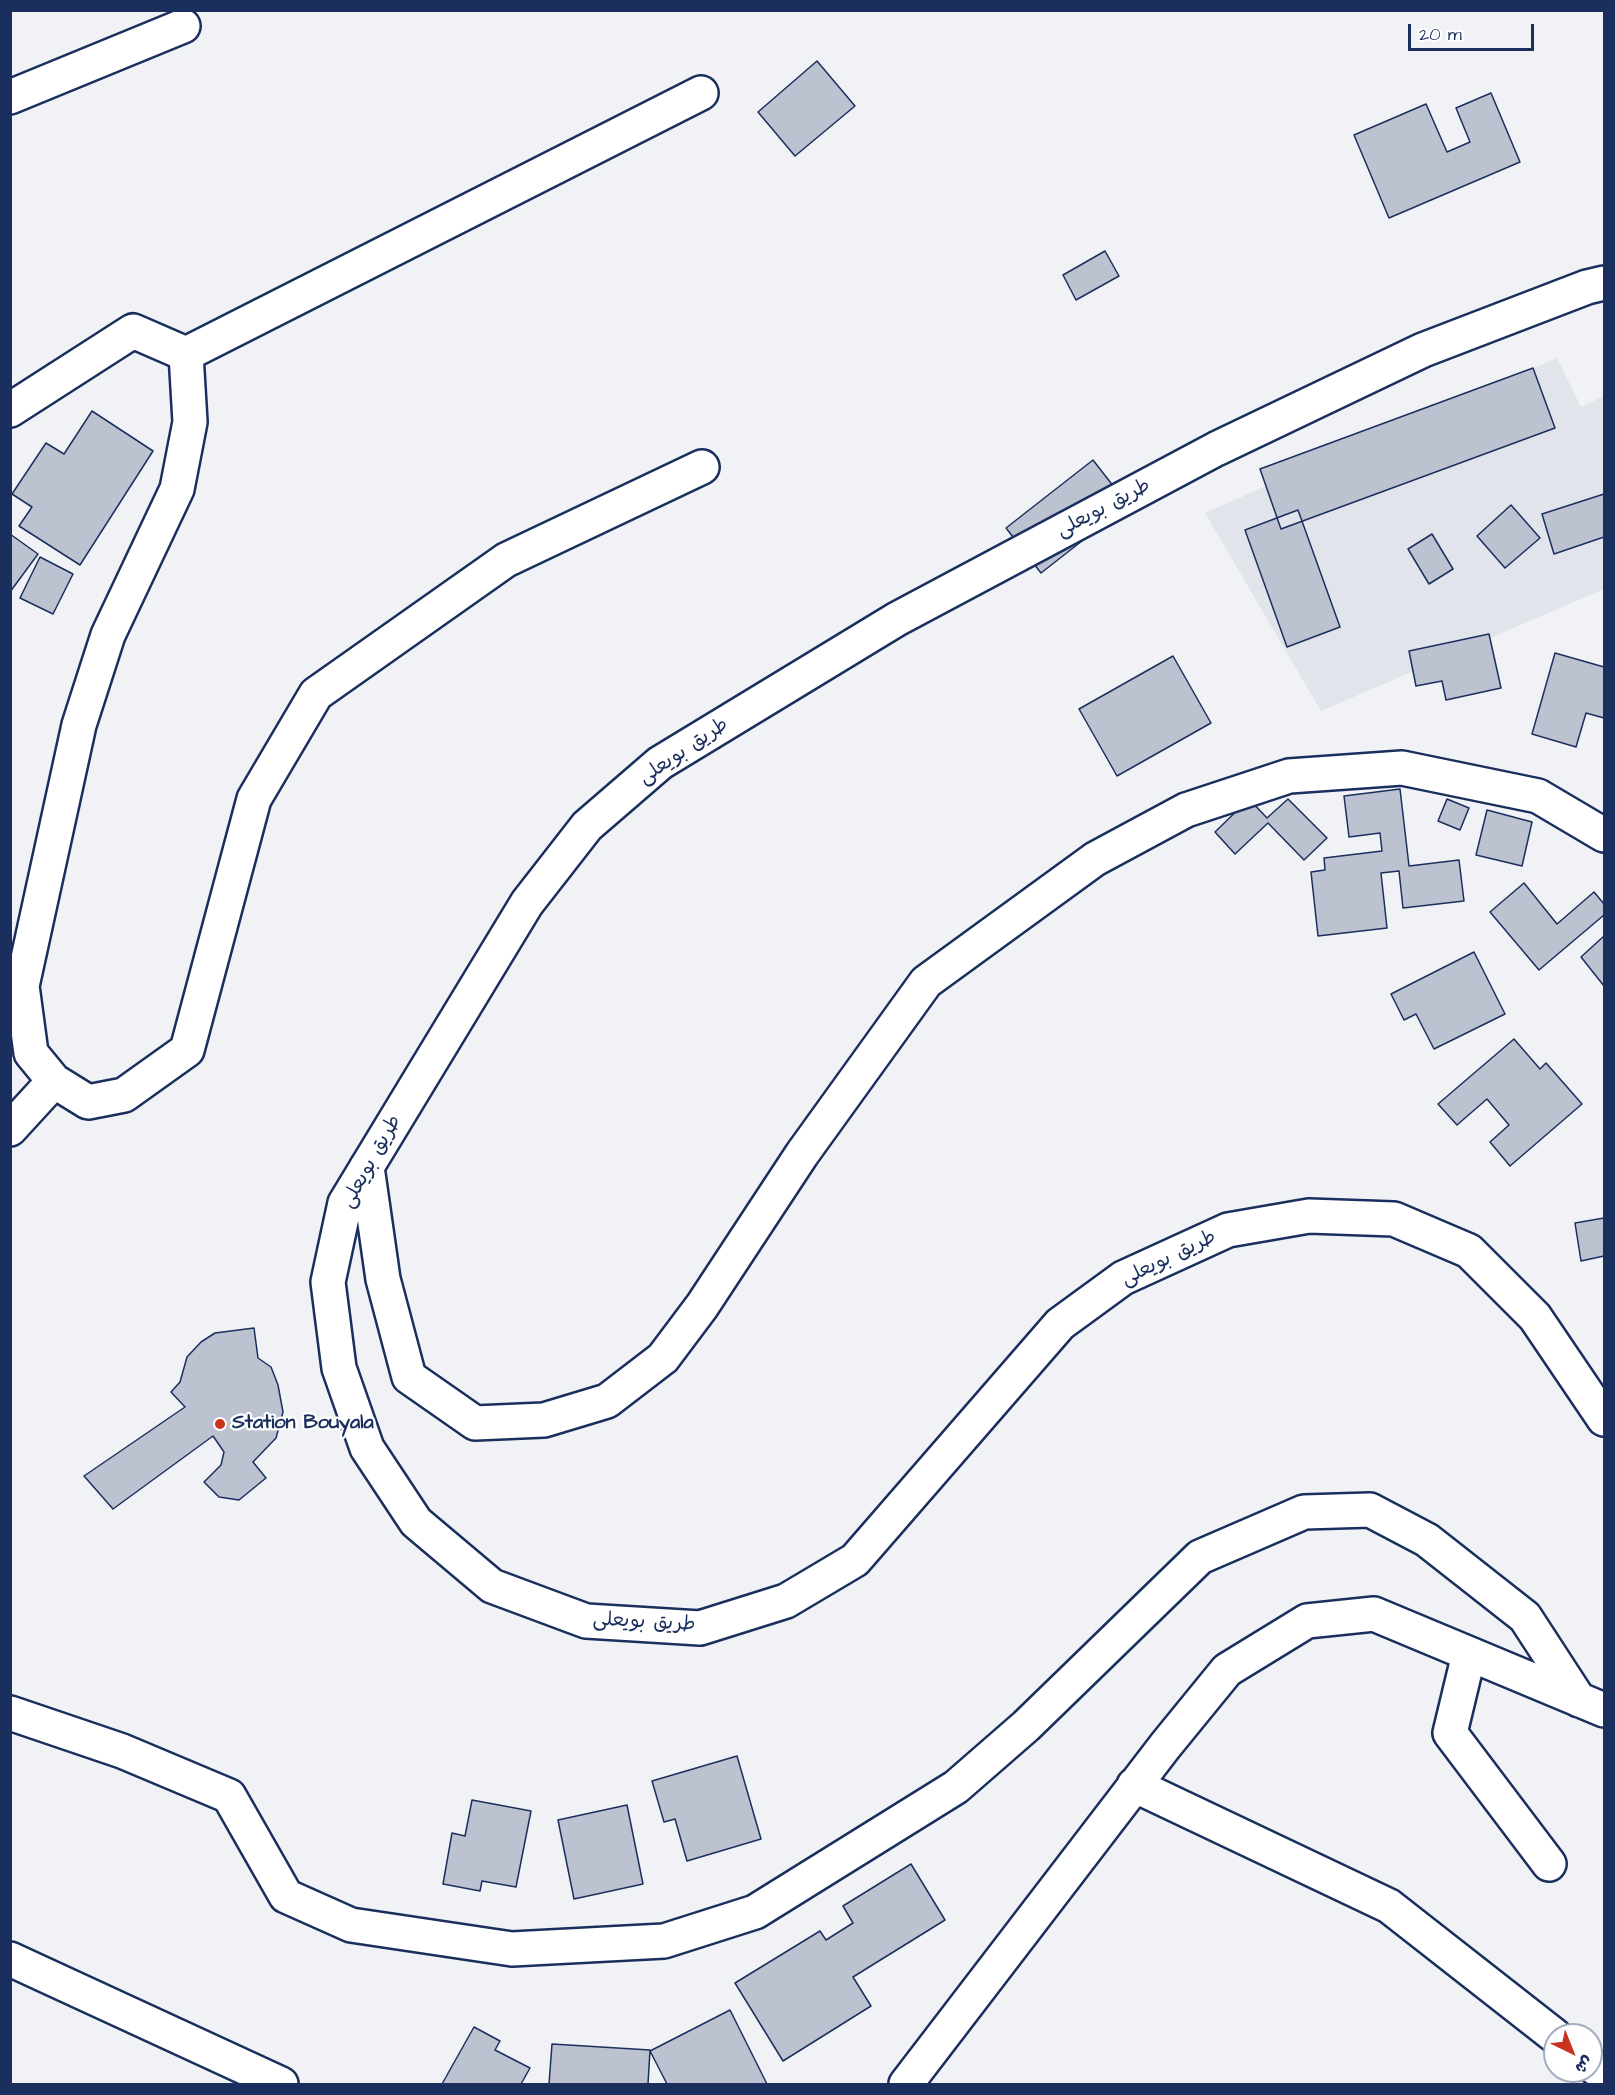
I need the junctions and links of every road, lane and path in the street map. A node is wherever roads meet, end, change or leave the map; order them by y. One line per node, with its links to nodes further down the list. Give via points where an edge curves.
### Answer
1 (183, 26): 3 (street)
2 (701, 93): 5 (street)
3 (10, 97)
4 (1599, 288): 11 (street, طريق بويعلى, via 1423,350 1216,449 897,619 660,763 587,826 527,903)
5 (186, 354): 6 (street, via 133,331); 9 (street, via 190,422 177,489 108,635 79,725 22,986 31,1053)
6 (10, 410)
7 (702, 467): 9 (street, via 506,560 316,694 254,799 187,1050 124,1095 88,1102)
8 (1605, 835): 11 (street, via 1538,796 1402,768 1289,776 1186,810 1095,860 926,982 802,1154 663,1358 607,1401 544,1420 475,1423 409,1377 383,1279)
9 (54, 1081): 10 (street)
10 (10, 1129)
11 (367, 1167): 12 (street, طريق بويعلى, via 345,1203 328,1282 339,1368 367,1448 416,1522 492,1586 586,1621 700,1628 786,1601 855,1560 1060,1324 1123,1278 1228,1230 1309,1216 1394,1219 1469,1251 1535,1317)
12 (1605, 1419)
13 (1469, 1654): 14 (street); 16 (street, via 1374,1614 1306,1621 1227,1670); 17 (street, via 1450,1733)
14 (1592, 1705): 15 (street, via 1525,1617 1426,1540 1370,1510 1304,1512 1200,1557 1026,1726 956,1787 755,1912 664,1941 512,1949 351,1925 286,1896 229,1796 122,1751)
15 (10, 1713)
16 (1134, 1785): 19 (street, via 1389,1906); 21 (street)
17 (1549, 1864)
18 (10, 1959): 20 (street)
19 (1543, 2027)
20 (281, 2085)
21 (906, 2085)

